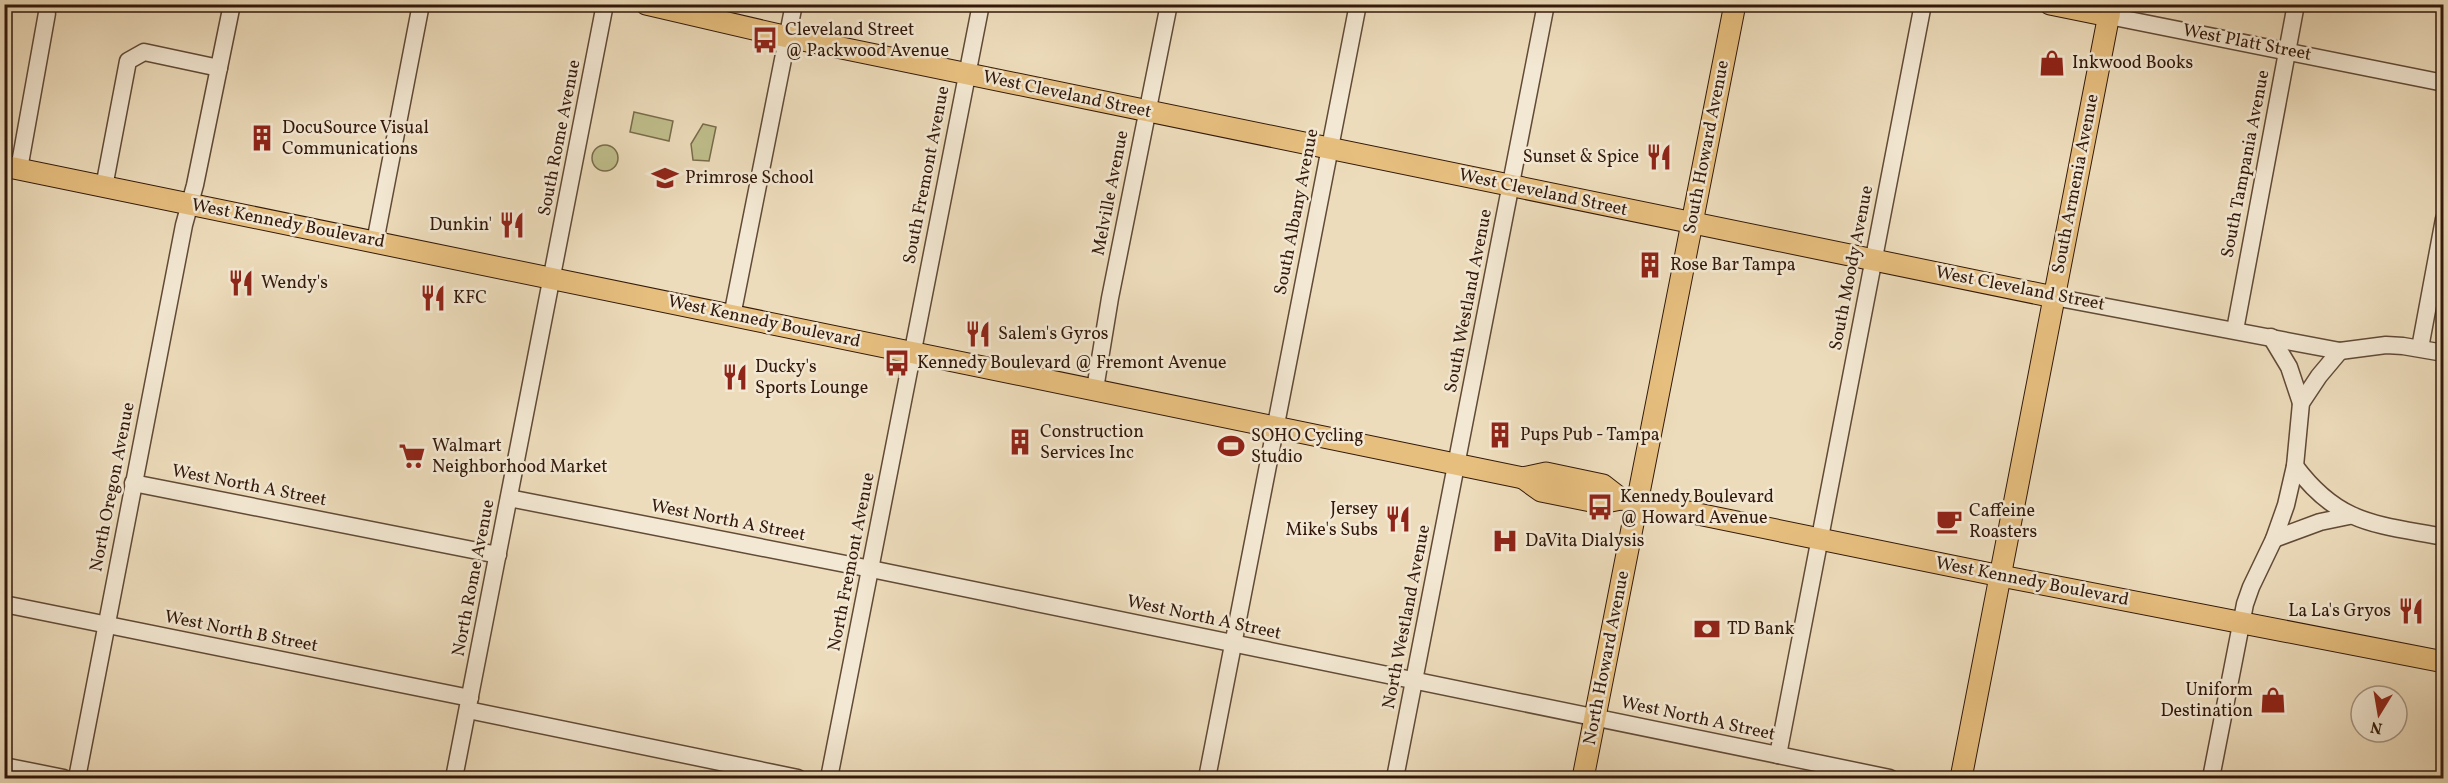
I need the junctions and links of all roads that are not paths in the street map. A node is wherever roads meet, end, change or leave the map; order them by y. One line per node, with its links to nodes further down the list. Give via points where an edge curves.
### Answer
1 (232, 4): 18 (street, North Oregon Avenue)
2 (421, 4): 29 (street)
3 (605, 4): 31 (street, South Rome Avenue)
4 (646, 4): 16 (main road, West Cleveland Street)
5 (794, 4): 16 (street)
6 (981, 4): 19 (street, South Fremont Avenue)
7 (1169, 4): 21 (street, Melville Avenue)
8 (1358, 4): 22 (street, South Albany Avenue)
9 (1546, 4): 24 (street, South Westland Avenue)
10 (1735, 4): 28 (main road, South Howard Avenue)
11 (1923, 4): 30 (street, South Moody Avenue)
12 (2050, 4): 14 (main road, West Platt Street)
13 (2296, 4): 17 (street, South Tampania Avenue)
14 (2116, 8): 17 (street, West Platt Street); 32 (main road, South Armenia Avenue)
15 (47, 13): 23 (street)
16 (788, 38): 19 (main road, West Cleveland Street); 33 (street)
17 (2287, 51): 20 (street, West Platt Street); 34 (street, South Tampania Avenue)
18 (219, 68): 25 (street, via 144,52 128,61); 26 (street, North Oregon Avenue)
19 (967, 74): 21 (main road, West Cleveland Street); 38 (street, South Fremont Avenue)
20 (2444, 83)
21 (1148, 111): 22 (main road, West Cleveland Street); 40 (street, Melville Avenue)
22 (1329, 148): 24 (main road, West Cleveland Street); 42 (street, South Albany Avenue)
23 (12, 167): 25 (main road, West Kennedy Boulevard)
24 (1510, 186): 28 (main road, West Cleveland Street); 43 (street, South Westland Avenue)
25 (104, 187): 26 (main road, West Kennedy Boulevard)
26 (190, 204): 29 (main road, West Kennedy Boulevard); 45 (street, North Oregon Avenue)
27 (2444, 219): 36 (street)
28 (1692, 223): 30 (main road, West Cleveland Street); 47 (main road, South Howard Avenue)
29 (375, 242): 31 (main road, West Kennedy Boulevard)
30 (1874, 260): 32 (main road, West Cleveland Street); 50 (street, South Moody Avenue)
31 (552, 278): 33 (main road, West Kennedy Boulevard); 46 (street, North Rome Avenue)
32 (2054, 297): 34 (street, West Cleveland Street); 54 (main road, South Armenia Avenue)
33 (732, 316): 38 (main road, West Kennedy Boulevard)
34 (2235, 330): 35 (street, West Cleveland Street)
35 (2271, 337): 37 (street, West Cleveland Street); 41 (street, via 2289,367)
36 (2420, 348): 37 (street, West Cleveland Street, via 2374,346); 39 (street, West Cleveland Street)
37 (2340, 351): 41 (street)
38 (913, 352): 40 (main road, West Kennedy Boulevard); 53 (street, North Fremont Avenue)
39 (2444, 353)
40 (1095, 389): 42 (main road, West Kennedy Boulevard)
41 (2301, 403): 44 (street)
42 (1276, 426): 43 (main road, West Kennedy Boulevard); 58 (street, South Albany Avenue)
43 (1458, 464): 47 (main road, West Kennedy Boulevard, via 1523,478 1546,473 1603,485); 60 (street, North Westland Avenue)
44 (2295, 466): 48 (street, via 2325,500); 51 (street)
45 (133, 483): 52 (street, West North A Street); 57 (street, North Oregon Avenue)
46 (509, 498): 52 (street, North Rome Avenue); 53 (street, West North A Street)
47 (1630, 500): 50 (main road, West Kennedy Boulevard); 62 (main road, North Howard Avenue)
48 (2349, 516): 49 (street); 51 (street)
49 (2444, 537)
50 (1820, 539): 54 (main road, West Kennedy Boulevard); 63 (street, South Moody Avenue)
51 (2274, 539): 56 (street, via 2251,587)
52 (498, 555): 61 (street, North Rome Avenue)
53 (871, 569): 58 (street, West North A Street); 69 (street, North Fremont Avenue)
54 (2001, 576): 56 (main road, West Kennedy Boulevard); 74 (main road, South Armenia Avenue)
55 (4, 604): 57 (street, West North B Street)
56 (2242, 623): 59 (main road, West Kennedy Boulevard); 75 (street)
57 (105, 624): 61 (street, West North B Street); 66 (street, North Oregon Avenue)
58 (1233, 644): 60 (street, West North A Street); 70 (street, South Albany Avenue)
59 (2444, 662)
60 (1414, 681): 62 (street, West North A Street); 71 (street, North Westland Avenue)
61 (469, 704): 67 (street, North Rome Avenue); 68 (street, West North B Street)
62 (1595, 718): 63 (street, West North A Street); 72 (main road, North Howard Avenue)
63 (1778, 755): 73 (street, West North A Street)
64 (4, 766): 65 (street)
65 (64, 778)
66 (77, 778)
67 (454, 778)
68 (798, 778)
69 (829, 778)
70 (1207, 778)
71 (1395, 778)
72 (1583, 778)
73 (1890, 778)
74 (1961, 778)
75 (2211, 778)

